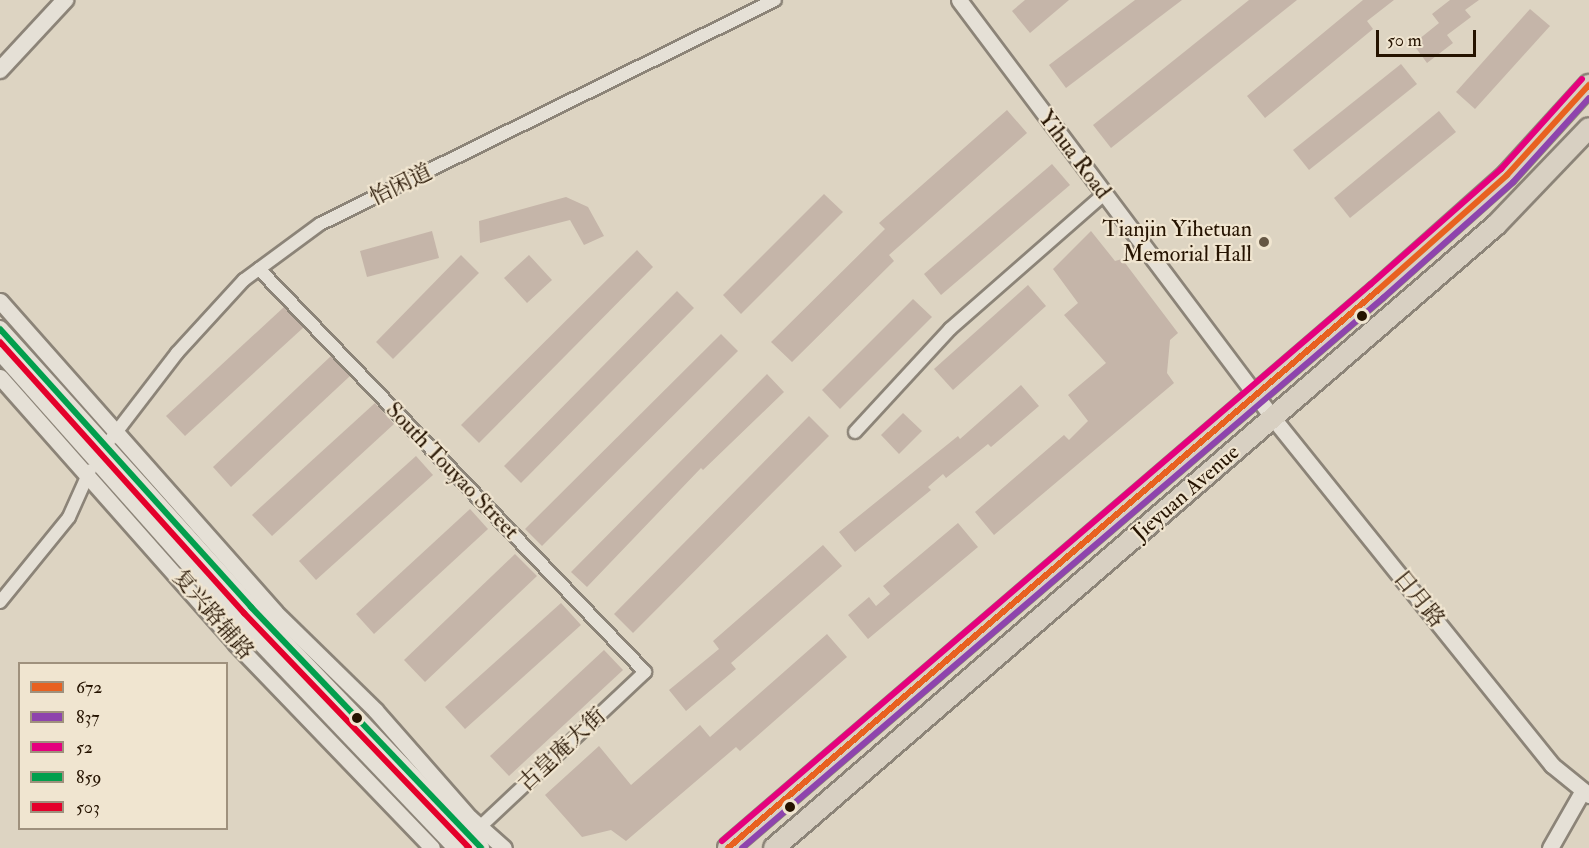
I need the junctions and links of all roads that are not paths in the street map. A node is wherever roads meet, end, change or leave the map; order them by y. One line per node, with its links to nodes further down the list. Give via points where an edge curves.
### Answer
1 (65, 0): 4 (main road)
2 (775, 0): 8 (street, 怡闲道, via 320,224)
3 (959, 0): 7 (street, Yihua Road)
4 (0, 70)
5 (1589, 85): 13 (main road, Jieyuan Avenue, via 1508,175)
6 (1589, 128): 14 (main road, Jieyuan Avenue, via 1520,204)
7 (1103, 195): 13 (street, Yihua Road); 15 (street, via 950,329)
8 (259, 269): 16 (street, 怡闲道, via 177,353); 19 (street, South Touyao Street)
9 (0, 301): 16 (street, 复兴路辅路)
10 (0, 328): 17 (main road)
11 (0, 351): 17 (main road)
12 (0, 377): 17 (street, 复兴路辅路)
13 (1257, 395): 14 (street, 日月路); 26 (main road, Jieyuan Avenue)
14 (1273, 418): 20 (street, 日月路, via 1552,765); 27 (main road, Jieyuan Avenue)
15 (855, 432)
16 (116, 433): 17 (street, 怡闲道); 21 (street, 复兴路辅路, via 275,612 396,731)
17 (96, 460): 18 (street, 怡闲道, via 69,517); 22 (main road, via 219,599); 23 (street, 复兴路辅路, via 235,643); 24 (main road)
18 (0, 602)
19 (645, 672): 21 (street, 古皇庵大街)
20 (1586, 793): 28 (street)
21 (479, 828): 25 (street, 复兴路辅路)
22 (450, 844)
23 (432, 848)
24 (481, 848)
25 (504, 848)
26 (728, 848)
27 (774, 848)
28 (1550, 848)

